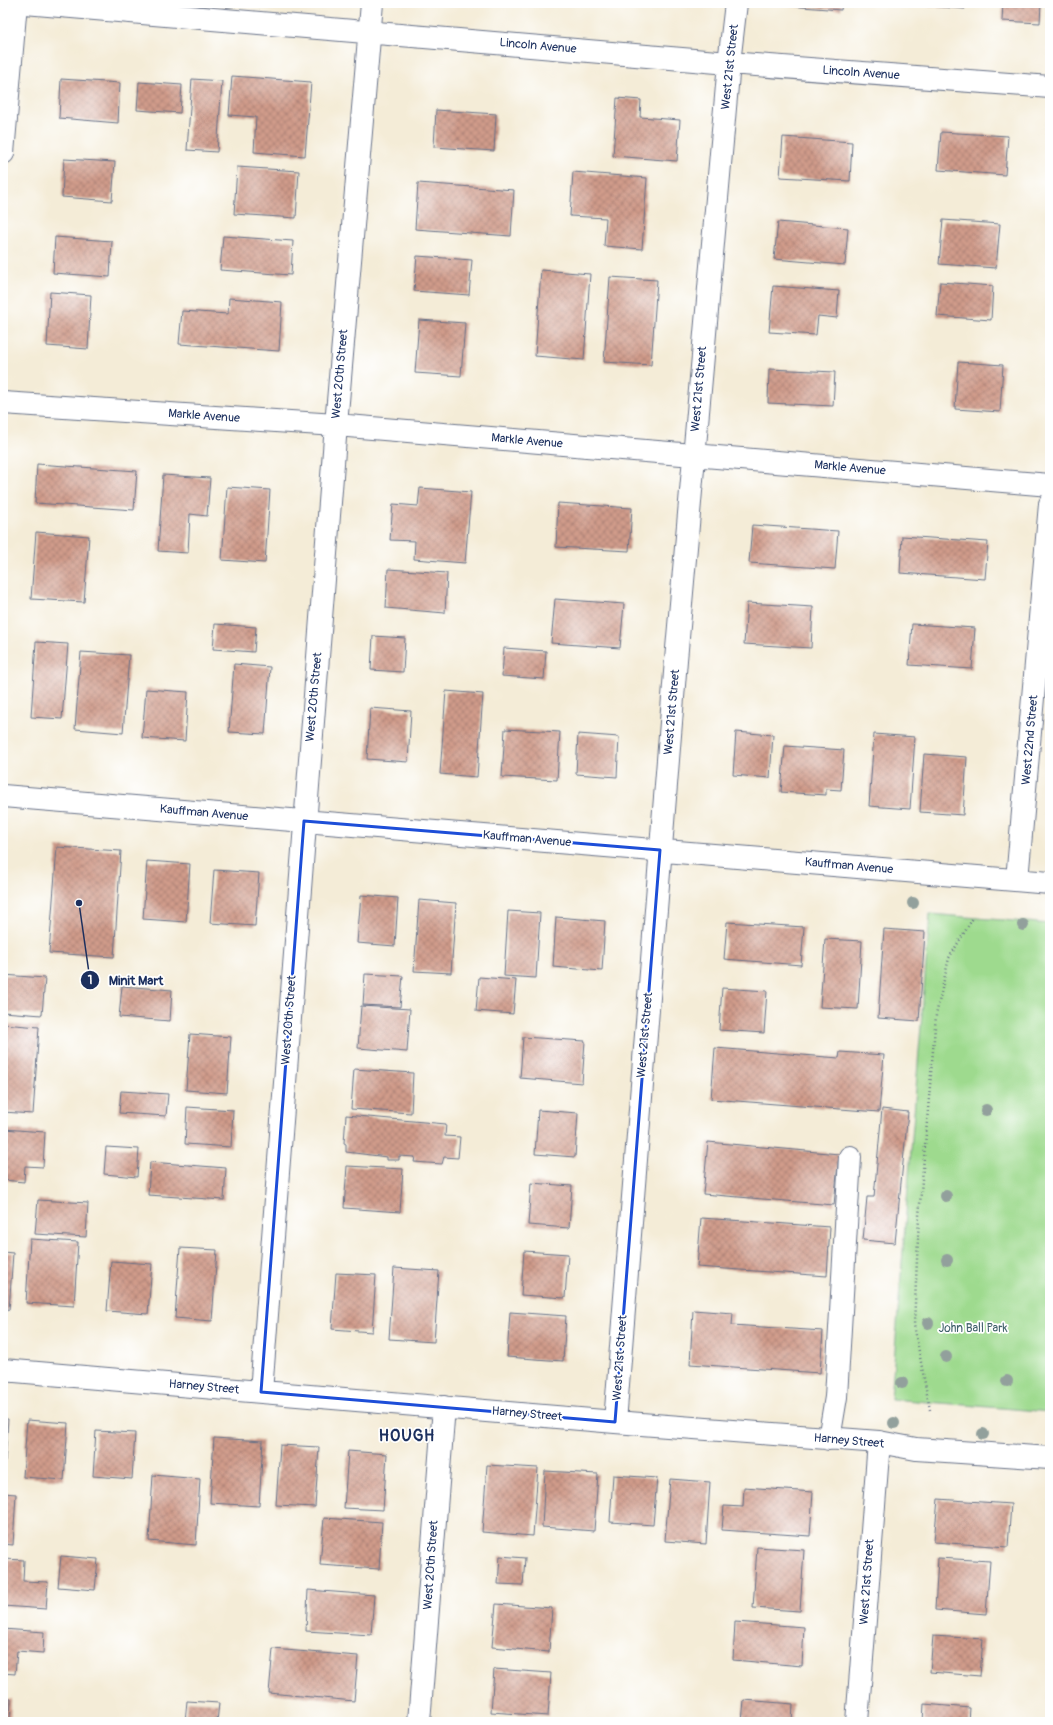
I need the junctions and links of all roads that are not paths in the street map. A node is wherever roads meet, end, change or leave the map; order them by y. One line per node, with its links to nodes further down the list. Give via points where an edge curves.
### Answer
1 (16, 3): 8 (street)
2 (25, 3): 5 (street, Lincoln Avenue)
3 (372, 3): 5 (street, West 20th Street)
4 (736, 3): 6 (street, West 21st Street)
5 (370, 32): 6 (street, Lincoln Avenue); 10 (street, West 20th Street)
6 (729, 63): 7 (street, Lincoln Avenue); 11 (street, West 21st Street)
7 (1050, 87)
8 (3, 153)
9 (3, 402): 10 (street, Markle Avenue)
10 (336, 425): 11 (street, Markle Avenue); 15 (street, West 20th Street)
11 (693, 455): 12 (street, Markle Avenue); 16 (street, West 21st Street)
12 (1050, 485)
13 (1050, 504): 17 (street, West 22nd Street)
14 (3, 796): 15 (street, Kauffman Avenue)
15 (304, 821): 16 (street, Kauffman Avenue); 21 (street, West 20th Street)
16 (660, 850): 17 (street, Kauffman Avenue); 23 (street, West 21st Street)
17 (1017, 880): 18 (street, Kauffman Avenue)
18 (1050, 883)
19 (850, 1157): 24 (street, via 836,1398)
20 (3, 1370): 21 (street, Harney Street)
21 (260, 1392): 22 (street, Harney Street)
22 (444, 1408): 23 (street, Harney Street); 27 (street, West 20th Street)
23 (615, 1422): 24 (street, Harney Street)
24 (829, 1439): 25 (street, Harney Street)
25 (879, 1442): 26 (street, Harney Street, via 916,1449); 28 (street, West 21st Street)
26 (1050, 1458)
27 (419, 1722)
28 (856, 1722)

